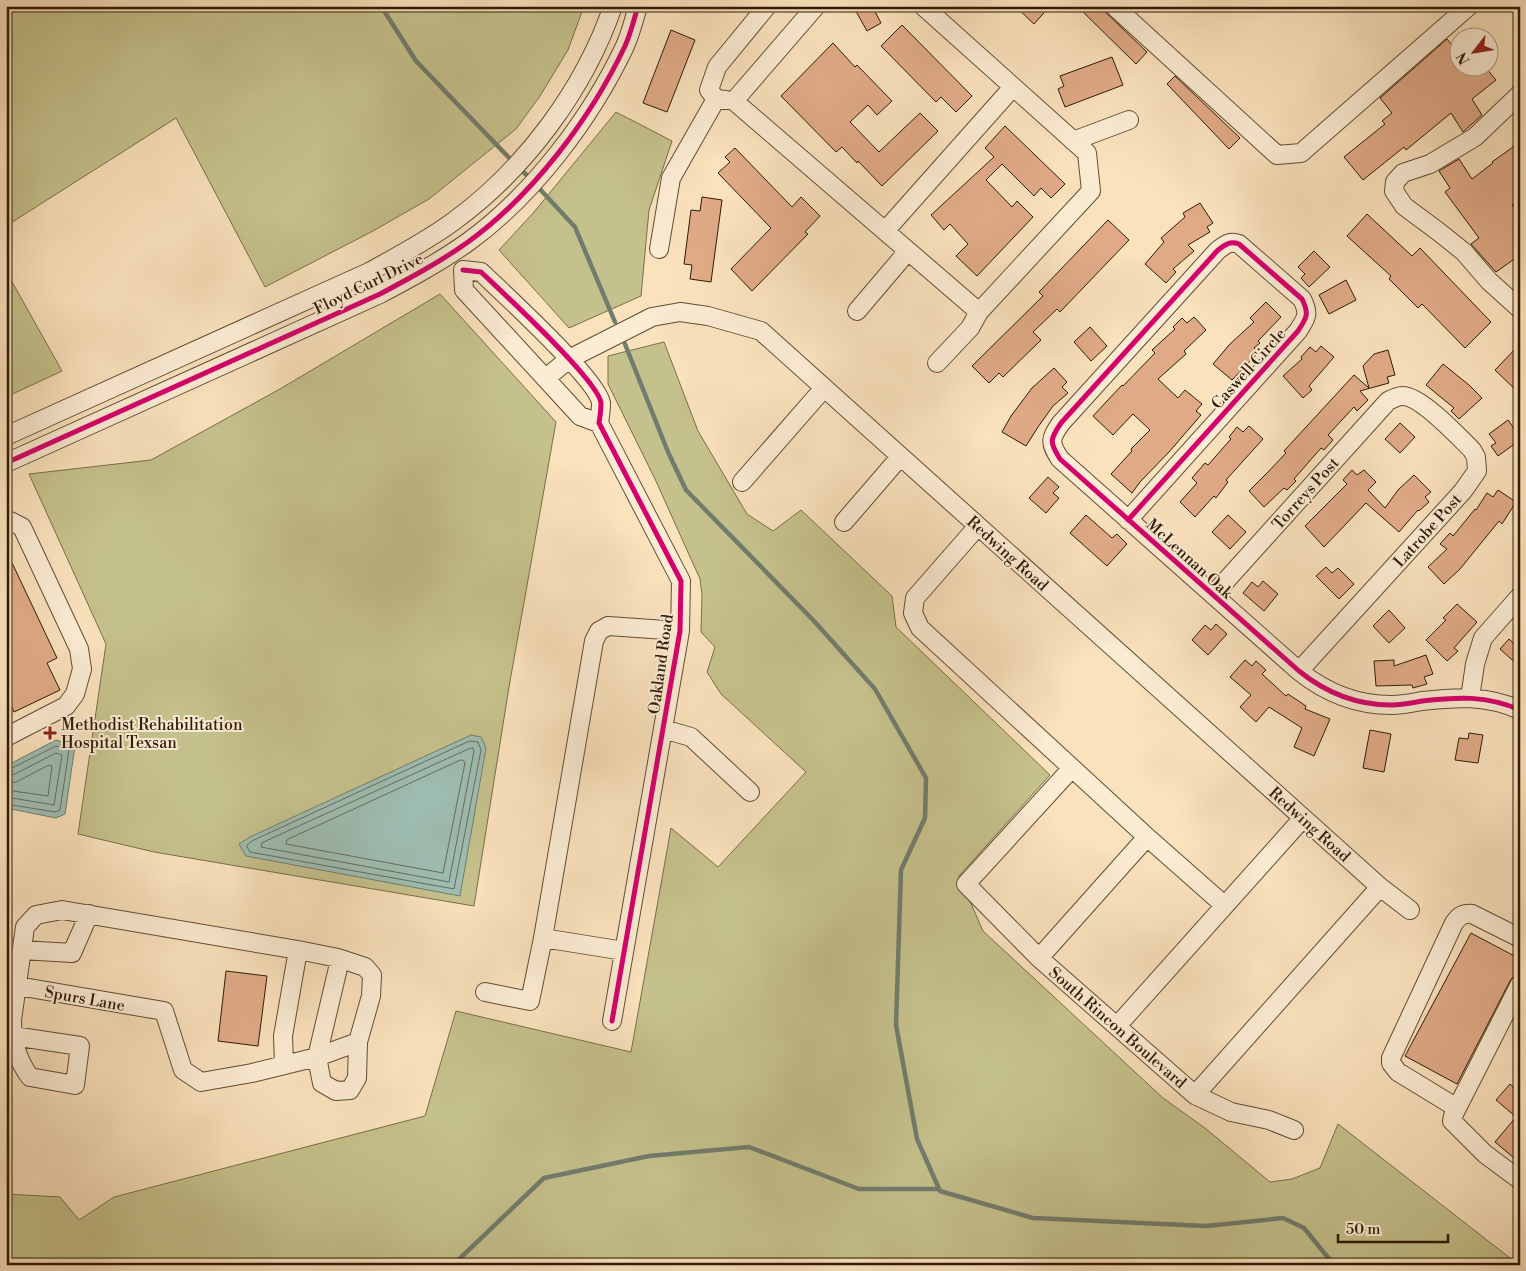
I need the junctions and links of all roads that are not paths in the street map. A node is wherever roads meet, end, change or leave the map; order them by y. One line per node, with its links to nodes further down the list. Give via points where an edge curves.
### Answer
1 (612, 6): 15 (street, Floyd Curl Drive, via 587,66 565,103 532,146 498,184)
2 (638, 6): 19 (street, Floyd Curl Drive, via 626,44 609,78 551,162 515,202)
3 (767, 6): 10 (street, via 717,67 709,90)
4 (816, 6): 11 (street)
5 (923, 6): 8 (street)
6 (1114, 6): 7 (street, via 1277,154 1301,153)
7 (1459, 9)
8 (1013, 86): 13 (street); 14 (street)
9 (1520, 94): 21 (street, via 1475,136 1430,164 1403,173 1395,182 1394,191 1404,206 1462,250)
10 (716, 99): 11 (street); 17 (street, via 671,178)
11 (734, 101): 14 (street)
12 (1129, 120): 13 (street)
13 (1073, 141): 23 (street, via 1087,152 1091,191)
14 (885, 231): 18 (street)
15 (432, 236): 19 (street); 30 (street, Floyd Curl Drive, via 369,272)
16 (1227, 243): 34 (street, McLennan Oak, via 1052,436 1053,448 1060,458); 34 (street, Caswell Circle, via 1239,244 1302,299 1307,317 1298,331)
17 (659, 249)
18 (908, 251): 22 (street); 23 (street)
19 (449, 255): 20 (street); 32 (street, Floyd Curl Drive, via 380,294)
20 (463, 270): 24 (street, Oakland Road, via 481,272); 26 (street, via 464,290)
21 (1520, 309)
22 (857, 311)
23 (979, 312): 25 (street, via 970,328)
24 (569, 359): 26 (street, Redwing Road); 27 (street, Redwing Road, via 652,317 680,312 708,316 761,332); 29 (street, Oakland Road, via 601,402)
25 (937, 363)
26 (546, 378): 29 (street, via 580,416)
27 (824, 388): 31 (street, Redwing Road); 33 (street)
28 (1401, 396): 38 (street, Torreys Post, via 1388,401); 41 (street, Latrobe Post, via 1407,396 1426,408 1472,450 1477,471)
29 (599, 423): 40 (street, Oakland Road, via 681,581)
30 (6, 436)
31 (900, 457): 36 (street); 37 (street, Redwing Road)
32 (6, 463)
33 (742, 482)
34 (1128, 520): 38 (street, McLennan Oak)
35 (6, 521): 45 (street, via 22,527 79,649 82,669 75,694 66,706)
36 (844, 522)
37 (978, 526): 46 (street, via 915,598 913,613 920,628); 48 (street, Redwing Road)
38 (1213, 595): 41 (street, McLennan Oak)
39 (1520, 596): 42 (street, via 1483,638)
40 (680, 631): 44 (street, Oakland Road); 54 (street, via 608,626 599,631 594,640)
41 (1299, 671): 42 (street, McLennan Oak, via 1326,690 1373,703 1392,705)
42 (1470, 698): 43 (street, McLennan Oak, via 1494,700)
43 (1520, 710)
44 (663, 729): 47 (street, via 691,737); 58 (street, Oakland Road)
45 (6, 736)
46 (1072, 768): 49 (street); 60 (street, South Rincon Boulevard, via 966,884)
47 (750, 792)
48 (1303, 818): 50 (street, Redwing Road); 51 (street)
49 (1147, 836): 51 (street); 60 (street)
50 (1380, 887): 52 (street, Redwing Road); 70 (street)
51 (1224, 904): 65 (street)
52 (1410, 910)
53 (90, 914): 56 (street, via 72,953); 56 (street, via 62,910 36,915 25,927); 57 (street)
54 (544, 938): 58 (street); 63 (street, via 530,1001)
55 (1520, 938): 71 (street, via 1472,914 1460,916 1391,1058 1398,1072)
56 (22, 950): 62 (street)
57 (298, 950): 59 (street); 69 (street, via 283,1036)
58 (624, 951): 64 (street, Oakland Road)
59 (338, 958): 67 (street, via 365,967 372,975 371,996); 68 (street)
60 (1039, 958): 65 (street, South Rincon Boulevard)
61 (1520, 984): 71 (street)
62 (12, 985): 66 (street); 69 (street, Spurs Lane, via 164,1012 183,1070 201,1082)
63 (485, 992)
64 (612, 1021)
65 (1117, 1026): 70 (street, South Rincon Boulevard)
66 (13, 1036)
67 (358, 1042): 68 (street); 68 (street, via 357,1078 350,1090 336,1091 322,1083)
68 (317, 1057): 69 (street)
69 (284, 1065)
70 (1195, 1095): 72 (street, South Rincon Boulevard, via 1231,1112 1269,1120)
71 (1458, 1108): 73 (street, via 1453,1116 1454,1124 1485,1154)
72 (1294, 1130)
73 (1520, 1180)

